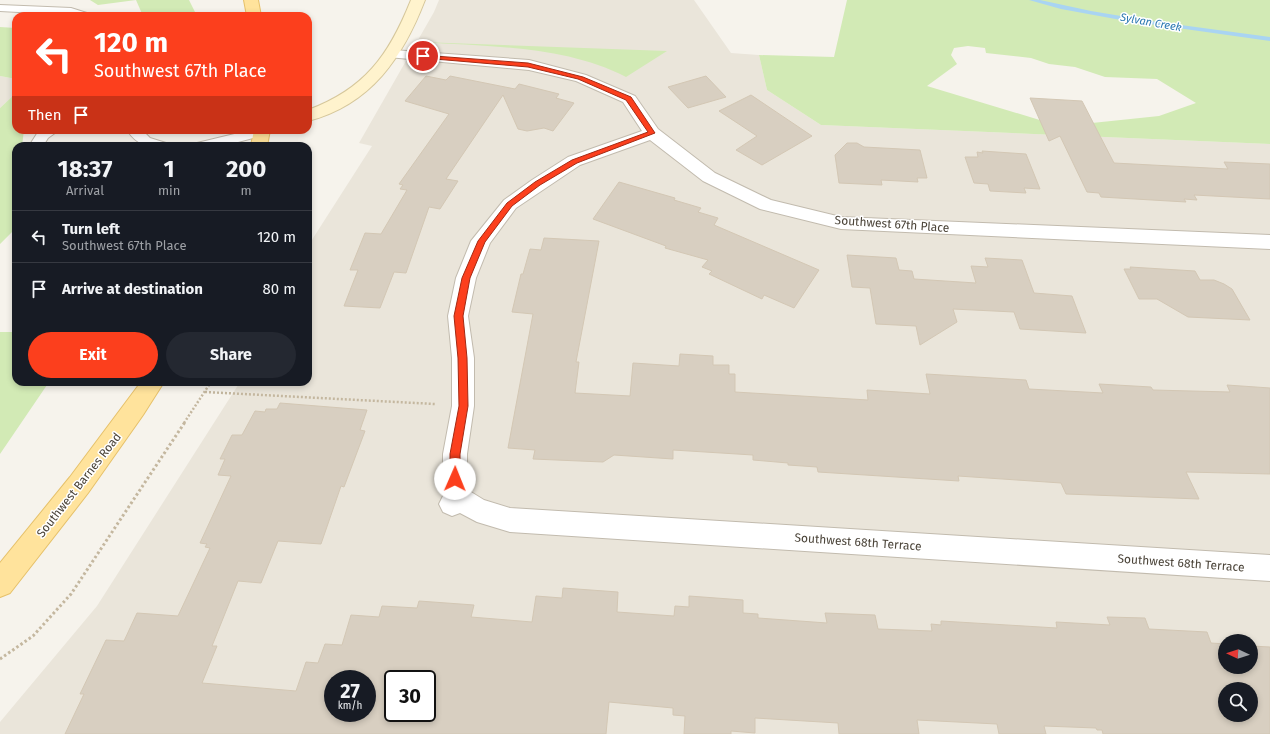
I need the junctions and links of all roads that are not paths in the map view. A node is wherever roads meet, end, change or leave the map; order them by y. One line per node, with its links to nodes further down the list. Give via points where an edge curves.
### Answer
1 (251, 0): 5 (main road)
2 (418, 0): 8 (street)
3 (0, 8): 4 (lane)
4 (74, 12)
5 (253, 12)
6 (0, 16): 7 (lane)
7 (12, 16)
8 (393, 54): 9 (street, via 378,72 359,88); 10 (street, Southwest 67th Place, via 528,65 581,78 629,98)
9 (312, 114)
10 (652, 133): 17 (street, Southwest 67th Place, via 709,177 766,205 841,223); 19 (street, Southwest 68th Terrace, via 574,161 510,204 482,241 466,278 458,316 463,358 463,406 455,454 456,502 510,520)
11 (45, 134): 14 (lane)
12 (138, 134): 15 (lane)
13 (262, 134): 16 (lane)
14 (38, 142)
15 (148, 142)
16 (224, 142)
17 (1270, 242)
18 (150, 386): 20 (main road, Southwest Barnes Road, via 122,428)
19 (1270, 568)
20 (0, 584)

